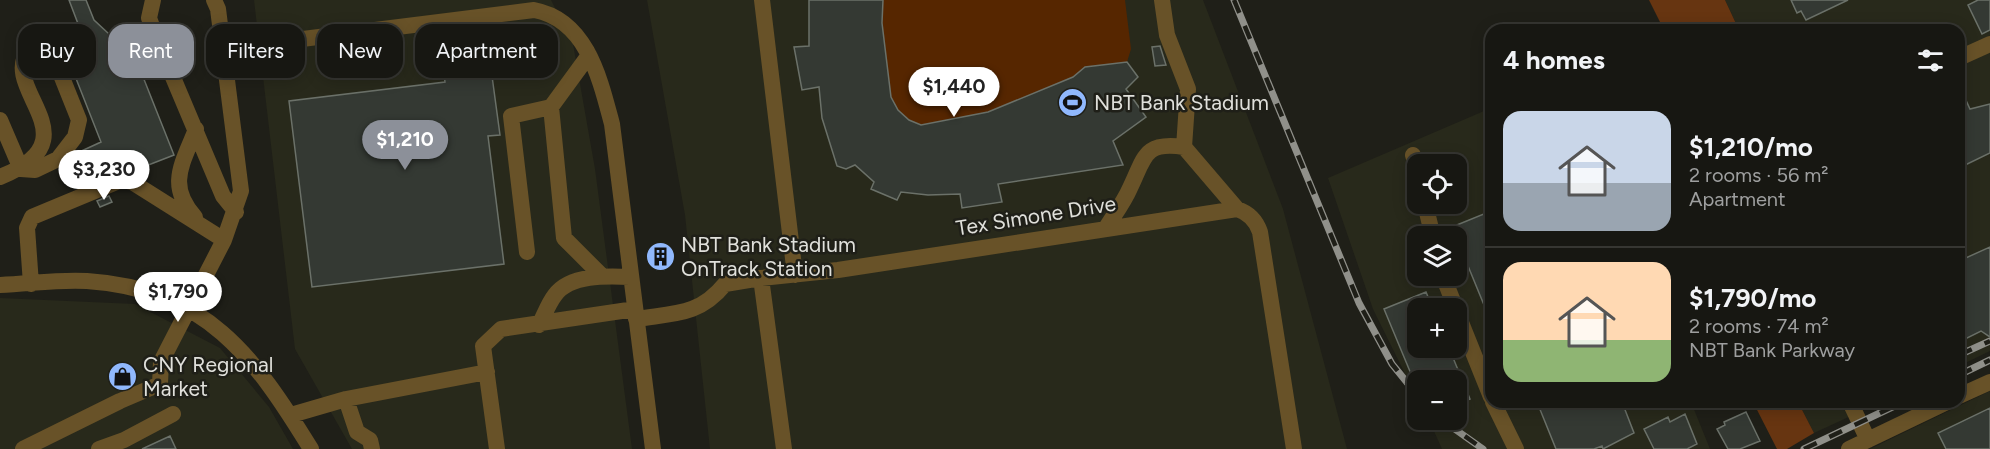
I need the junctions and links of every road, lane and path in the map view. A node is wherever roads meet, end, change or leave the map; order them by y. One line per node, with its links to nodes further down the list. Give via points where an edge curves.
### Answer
1 (153, 0): 11 (street, via 149,18)
2 (214, 0): 16 (street, via 241,191)
3 (762, 0): 21 (street)
4 (1162, 0): 12 (street, via 1167,35 1188,89)
5 (305, 39): 7 (street, via 534,10 555,17 572,29)
6 (1990, 44): 8 (street)
7 (588, 55): 9 (street); 23 (street, via 612,124)
8 (1965, 55)
9 (551, 107): 20 (street, via 511,116); 22 (street, via 564,238)
10 (0, 120): 13 (street)
11 (196, 129): 16 (street, via 223,196); 17 (street, via 181,165 179,194)
12 (1184, 147): 15 (street); 18 (street, via 1163,144 1144,154 1130,190)
13 (21, 169): 13 (street, via 35,170 58,159 75,137 79,120 55,60 44,49 28,51 22,58 21,78 43,132 41,148); 14 (street)
14 (0, 177)
15 (1237, 209): 18 (street, Tex Simone Drive); 49 (street, via 1257,222 1260,232)
16 (236, 212): 19 (street)
17 (203, 226): 19 (street); 25 (street, via 132,182 121,180 32,217 27,228)
18 (1106, 228): 21 (street, Tex Simone Drive)
19 (224, 240): 27 (street)
20 (527, 252)
21 (795, 275): 24 (street, Tex Simone Drive)
22 (602, 276): 23 (street); 29 (street, via 570,284 555,294)
23 (631, 276): 28 (street)
24 (761, 278): 28 (street, Tex Simone Drive, via 725,284 698,309); 48 (street)
25 (31, 284): 26 (street); 27 (street, via 84,280 109,283 151,292)
26 (0, 285)
27 (188, 309): 40 (street, via 213,324 251,360); 42 (street, via 161,362 160,384)
28 (636, 314): 29 (street, Tex Simone Drive); 47 (street)
29 (539, 325): 31 (street, Tex Simone Drive, via 501,329 483,346)
30 (1467, 337): 32 (street)
31 (487, 372): 35 (street); 46 (street)
32 (1485, 382)
33 (1990, 382): 34 (street)
34 (1965, 393)
35 (346, 399): 40 (street); 45 (street, via 357,432 370,440)
36 (1496, 408): 50 (street)
37 (1853, 408): 41 (street)
38 (1935, 408): 41 (street)
39 (173, 414): 43 (street)
40 (291, 416): 44 (street)
41 (1868, 440): 51 (street)
42 (23, 449)
43 (99, 449)
44 (311, 449)
45 (372, 449)
46 (497, 449)
47 (652, 449)
48 (784, 449)
49 (1294, 449)
50 (1516, 449)
51 (1849, 449)

